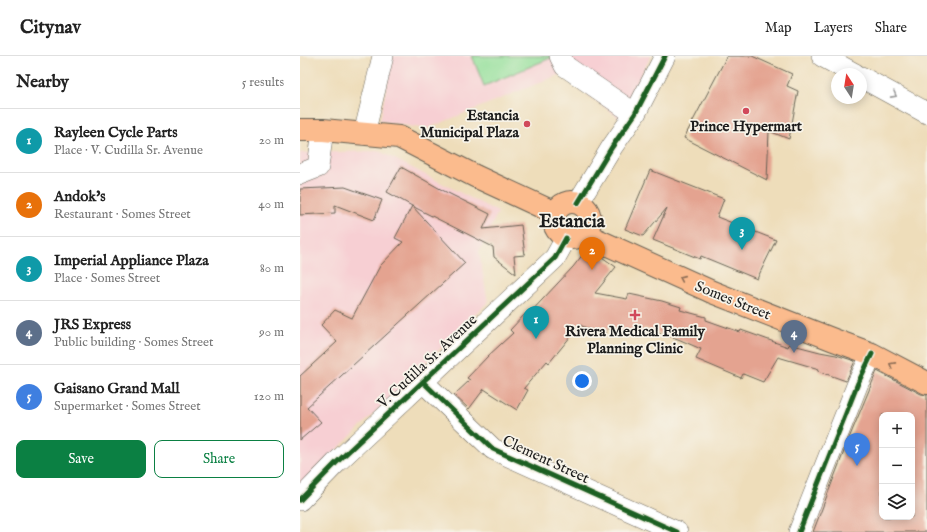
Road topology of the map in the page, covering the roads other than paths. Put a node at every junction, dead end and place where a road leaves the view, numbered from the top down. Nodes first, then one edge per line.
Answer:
1 (383, 56) edge
2 (560, 56) edge
3 (665, 56) edge
4 (822, 56) edge
5 (844, 68) edge
6 (867, 81) edge
7 (635, 114) junction
8 (927, 114) edge
9 (300, 130) edge
10 (324, 130) junction
11 (364, 134) junction
12 (300, 174) edge
13 (578, 204) junction
14 (555, 213) junction
15 (575, 236) junction
16 (872, 354) junction
17 (423, 382) junction
18 (927, 383) edge
19 (300, 500) edge
20 (677, 532) edge
21 (798, 532) edge

1 - 11 street
2 - 7 street
3 - 7 street
4 - 5 street
6 -> 8 street
7 - 13 street
9 - 10 main road
10 - 11 main road
10 - 12 street
11 - 14 main road
13 - 14 main road
13 - 15 main road
14 - 15 main road
16 -> 15 main road, Somes Street
15 - 17 street, V. Cudilla Sr. Avenue
18 -> 16 main road, Somes Street
16 - 21 street
17 - 19 street, V. Cudilla Sr. Avenue
17 - 20 street, Clement Street

